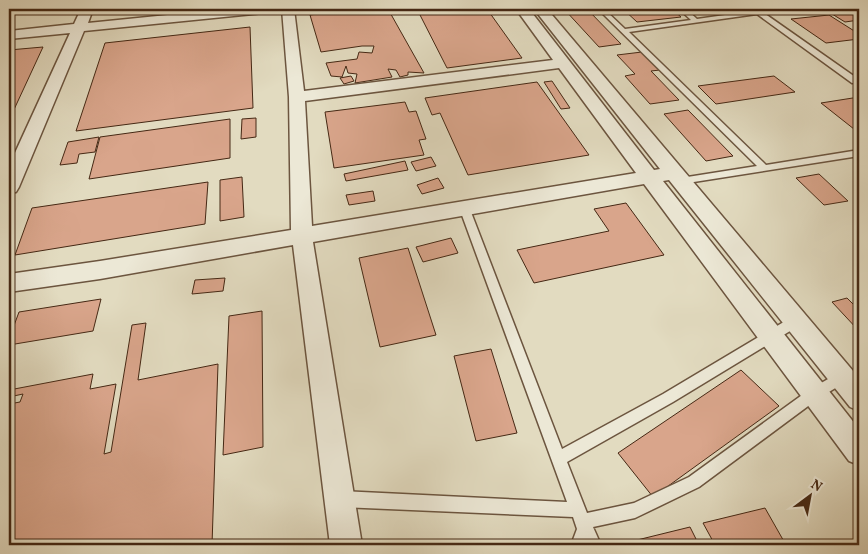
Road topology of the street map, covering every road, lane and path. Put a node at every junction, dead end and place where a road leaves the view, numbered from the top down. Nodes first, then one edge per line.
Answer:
1 (193, 9) edge
2 (263, 9) edge
3 (288, 9) edge
4 (522, 9) edge
5 (540, 9) edge
6 (601, 9) edge
7 (682, 9) edge
8 (756, 10) edge
9 (82, 19) edge
10 (696, 21) junction
11 (9, 25) edge
12 (625, 31) junction
13 (9, 35) edge
14 (562, 63) junction
15 (855, 81) dead end
16 (297, 97) junction
17 (859, 153) edge
18 (764, 168) junction
19 (648, 177) junction
20 (677, 177) junction
21 (9, 187) edge
22 (464, 208) junction
23 (302, 236) junction
24 (9, 283) edge
25 (796, 321) junction
26 (770, 337) junction
27 (842, 377) junction
28 (814, 394) junction
29 (859, 398) edge
30 (859, 451) edge
31 (559, 458) junction
32 (341, 500) junction
33 (582, 520) junction
34 (346, 545) edge
35 (579, 545) edge
36 (593, 545) edge

1 - 9 street
2 - 9 street
3 - 16 street
4 - 14 street
5 - 20 street
6 - 12 lane
7 - 10 lane
8 - 10 lane
8 - 15 lane
9 - 11 street
9 - 13 street
9 - 21 street
10 - 12 lane
12 - 18 lane
14 - 16 street
14 - 19 street
16 - 23 street
17 - 18 lane
18 - 20 lane
19 - 20 street
19 - 22 street
19 - 26 street
20 - 25 street
22 - 23 street
22 - 31 lane
23 - 24 street
23 - 32 street
25 - 26 lane
25 - 27 street
26 - 28 street
26 - 31 lane
27 - 28 lane
27 - 29 street
28 - 30 street
28 - 33 lane
31 - 33 lane
32 - 33 lane
32 - 34 street
33 - 35 lane
33 - 36 lane

